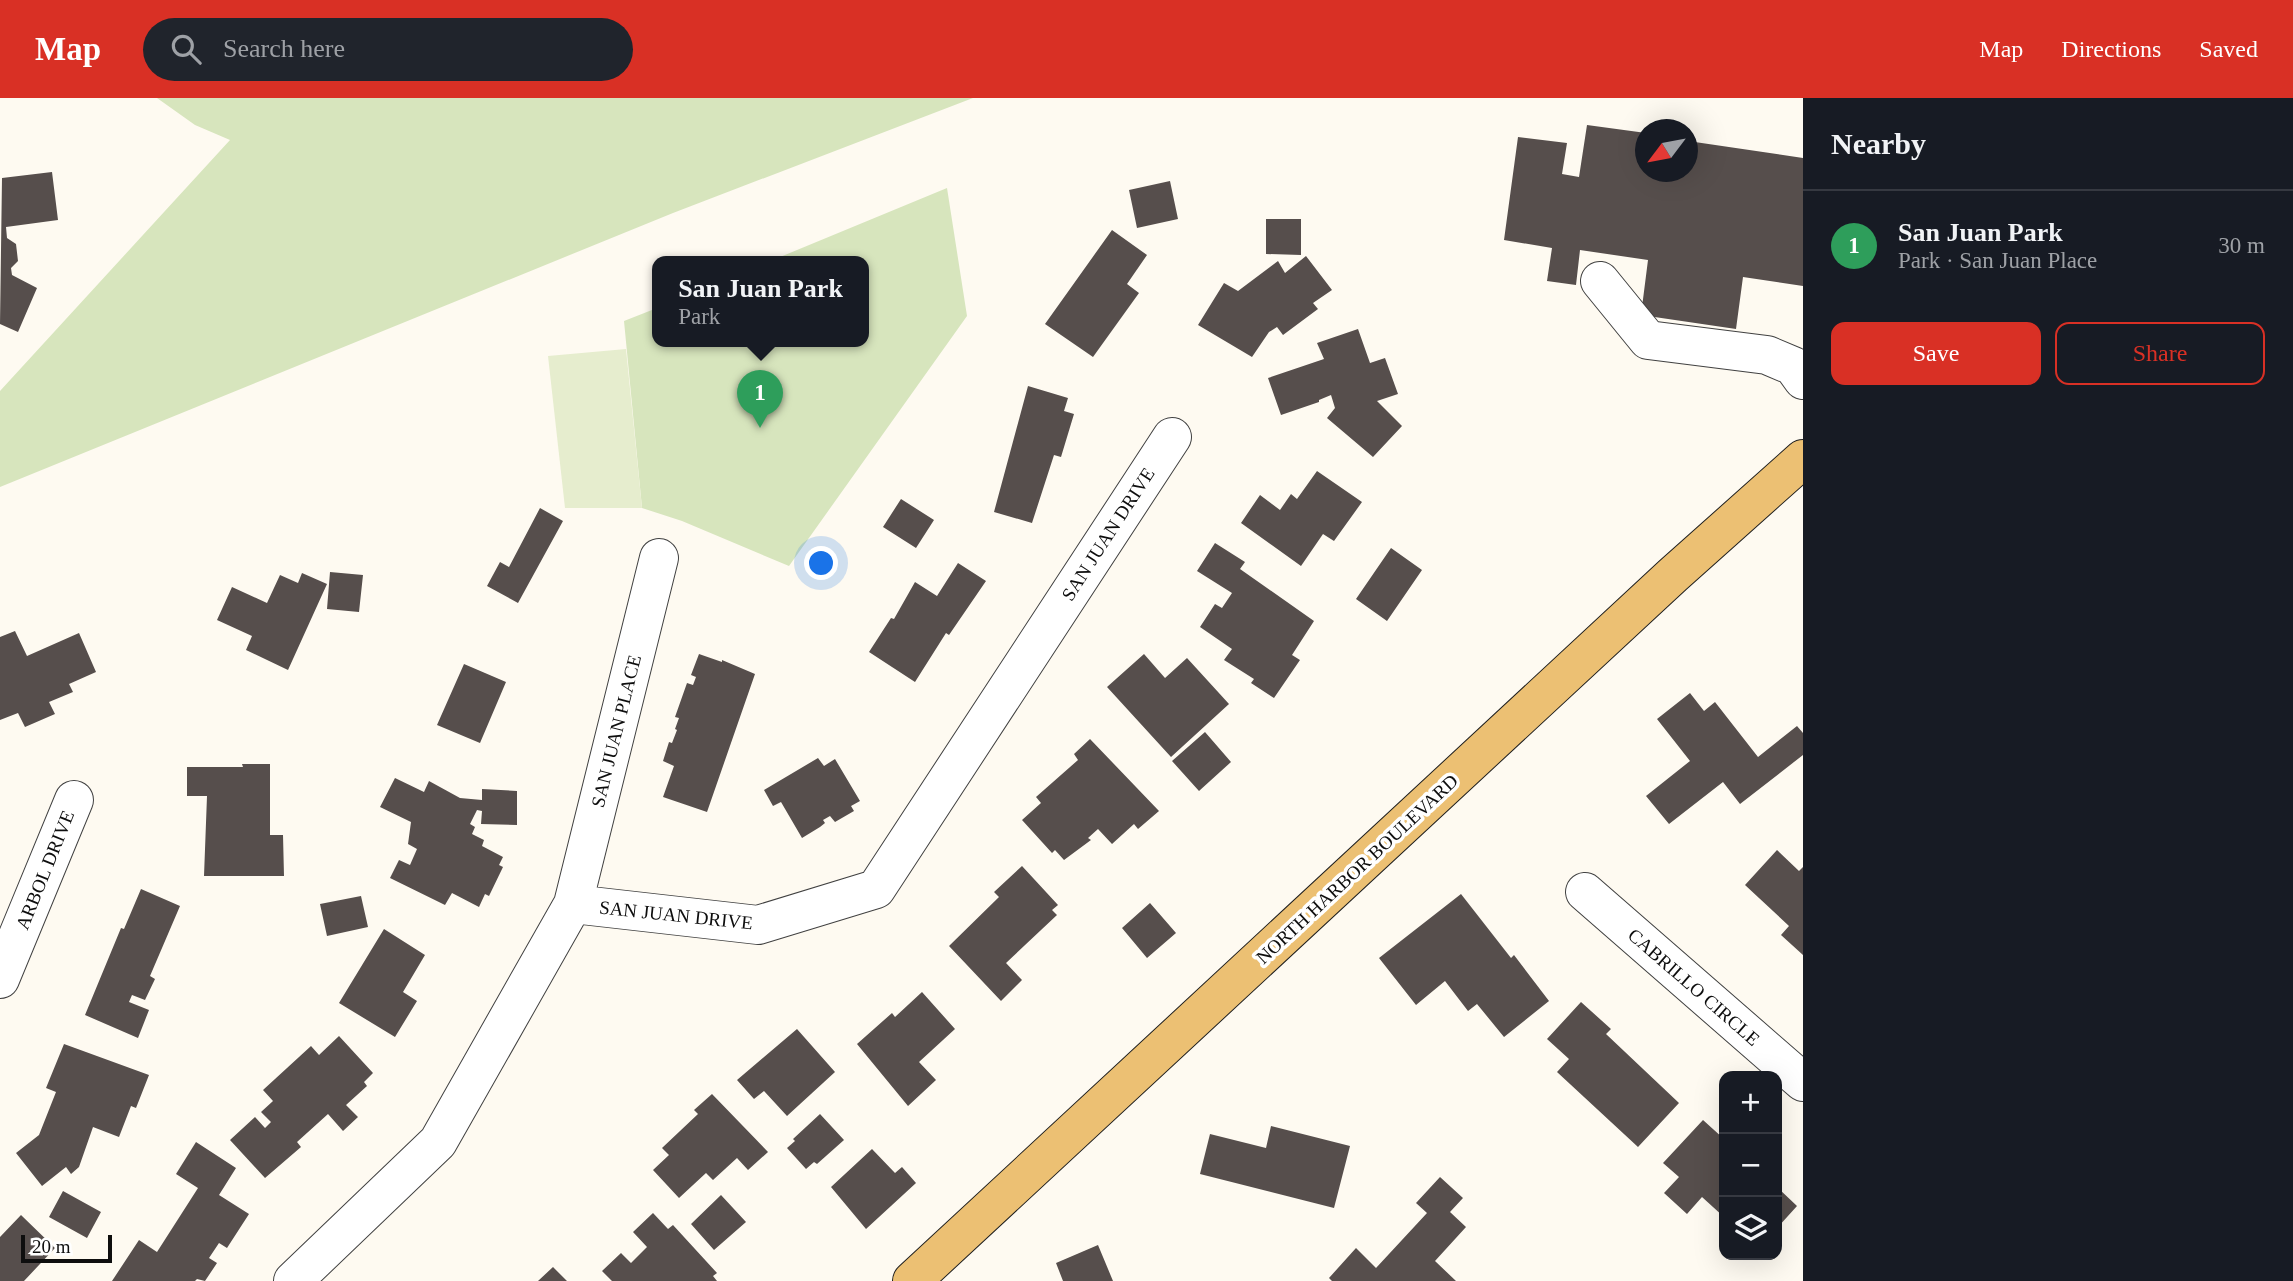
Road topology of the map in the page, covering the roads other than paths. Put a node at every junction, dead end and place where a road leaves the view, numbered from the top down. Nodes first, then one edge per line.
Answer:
1 (1600, 281) dead end
2 (1800, 368) edge
3 (1172, 437) dead end
4 (1803, 459) edge
5 (659, 558) dead end
6 (74, 800) dead end
7 (1586, 892) dead end
8 (573, 904) junction
9 (0, 979) edge
10 (1803, 1082) edge
11 (293, 1281) edge
12 (912, 1281) edge

1 - 2 street
3 - 8 street, SAN JUAN DRIVE
4 - 12 main road, NORTH HARBOR BOULEVARD
5 - 8 street, SAN JUAN PLACE
6 - 9 street, ARBOL DRIVE
7 - 10 street, CABRILLO CIRCLE
8 - 11 street, SAN JUAN DRIVE

